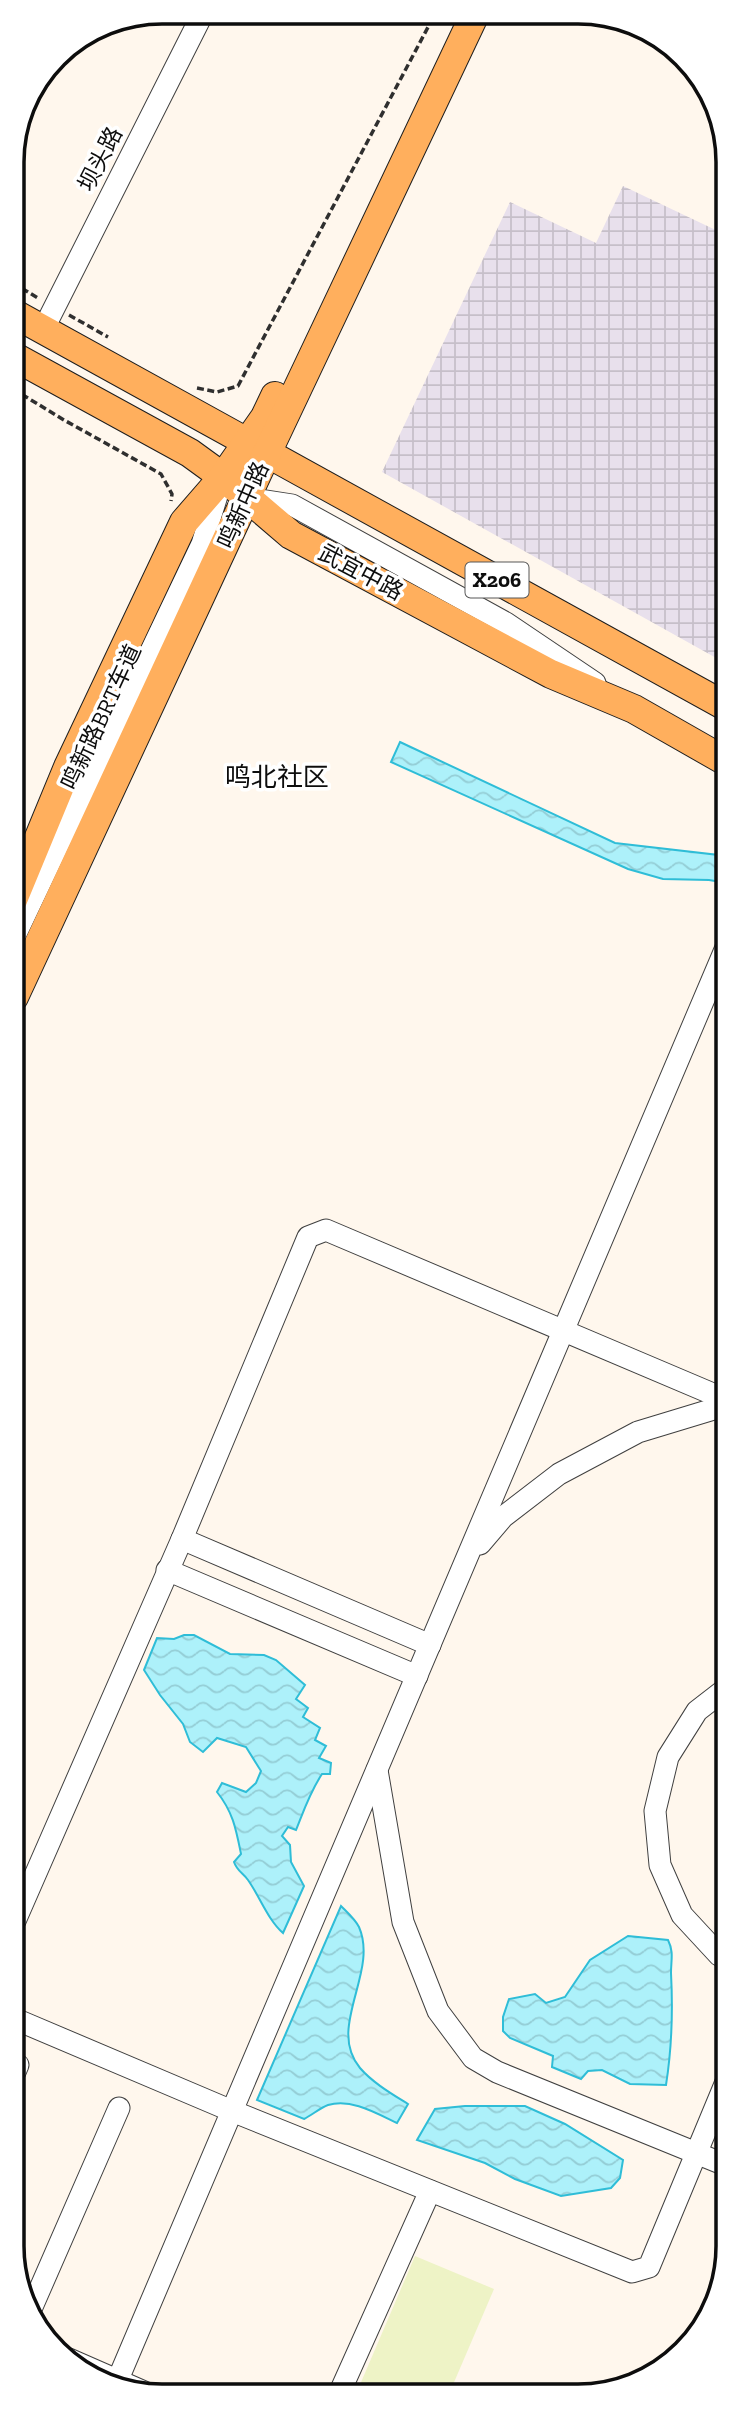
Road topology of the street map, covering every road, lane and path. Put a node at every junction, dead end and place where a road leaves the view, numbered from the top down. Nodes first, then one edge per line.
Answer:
1 (197, 24) edge
2 (430, 24) edge
3 (452, 24) edge
4 (470, 24) edge
5 (25, 295) edge
6 (25, 315) edge
7 (49, 318) junction
8 (114, 341) dead end
9 (25, 363) edge
10 (197, 388) dead end
11 (25, 396) edge
12 (257, 447) junction
13 (223, 477) junction
14 (248, 498) junction
15 (170, 504) dead end
16 (716, 701) edge
17 (716, 756) edge
18 (25, 872) edge
19 (25, 916) edge
20 (25, 943) edge
21 (716, 970) edge
22 (25, 972) edge
23 (564, 1331) junction
24 (716, 1398) edge
25 (716, 1407) edge
26 (182, 1539) junction
27 (467, 1560) junction
28 (167, 1570) junction
29 (430, 1645) junction
30 (417, 1676) junction
31 (716, 1696) edge
32 (377, 1770) junction
33 (24, 1899) edge
34 (716, 1952) edge
35 (24, 2023) edge
36 (716, 2106) edge
37 (119, 2108) dead end
38 (232, 2111) junction
39 (697, 2153) junction
40 (716, 2161) edge
41 (430, 2191) junction
42 (35, 2299) edge
43 (119, 2377) edge
44 (343, 2385) edge

1 - 7 street, 坝头路
2 - 10 path
3 - 12 main road, 鸣新中路
4 - 12 main road, 鸣新中路
5 - 7 path
6 - 7 main road, X206
7 - 8 path
7 - 12 main road, X206
9 - 13 main road, 武宜中路 / X206
11 - 15 path
12 - 13 main road, 鸣新中路
12 - 14 main road, 鸣新中路
12 - 16 main road, X206
13 - 14 main road, 武宜中路 / X206
13 - 18 main road, 鸣新中路
13 - 19 street, 鸣新路BRT车道
14 - 17 main road, 武宜中路 / X206
14 - 20 street, 鸣新路BRT车道
14 - 22 main road, 鸣新中路
21 - 23 street
23 - 24 street
23 - 26 street
23 - 27 street
25 - 27 street
26 - 28 street
26 - 29 street
27 - 29 street
28 - 30 street
28 - 33 street
29 - 30 street
30 - 32 street
31 - 34 street
32 - 38 street
32 - 39 street
35 - 38 street
36 - 39 street
37 - 42 street
38 - 41 street
38 - 43 street
39 - 40 street
39 - 41 street
41 - 44 street

